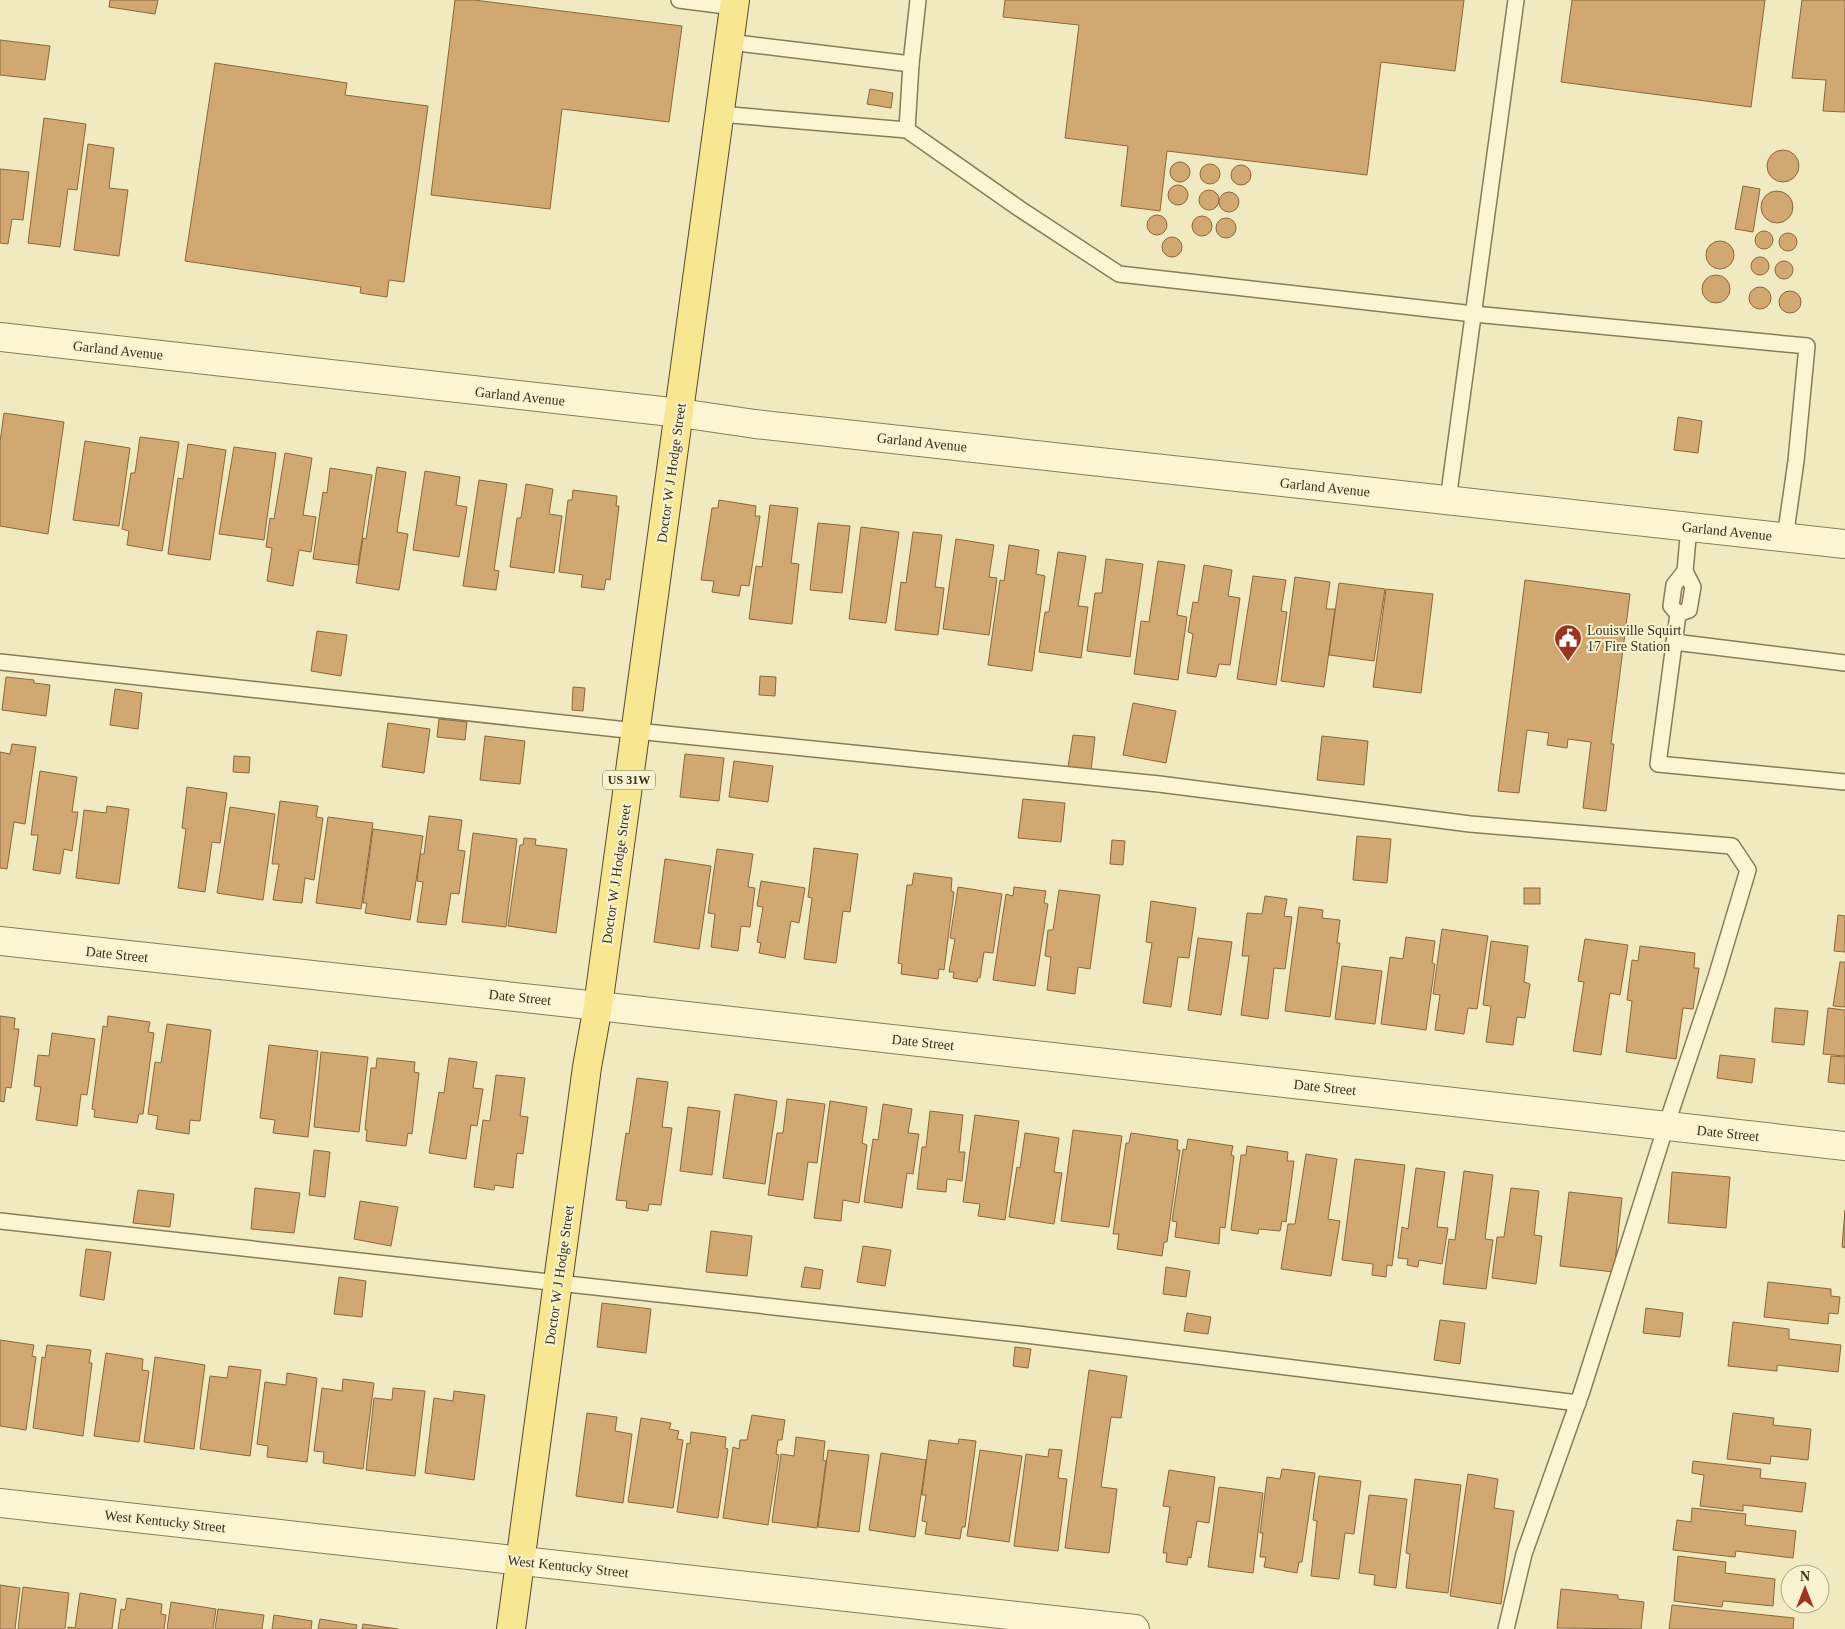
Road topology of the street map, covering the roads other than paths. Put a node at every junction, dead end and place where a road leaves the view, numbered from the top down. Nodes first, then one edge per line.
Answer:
1 (679, 0) edge
2 (918, 0) edge
3 (1516, 0) edge
4 (735, 3) edge
5 (729, 42) junction
6 (911, 64) junction
7 (719, 114) junction
8 (907, 130) junction
9 (1474, 314) junction
10 (0, 337) edge
11 (680, 414) junction
12 (1448, 500) junction
13 (1689, 527) junction
14 (1785, 538) junction
15 (1845, 544) edge
16 (1674, 642) junction
17 (0, 662) edge
18 (1845, 663) edge
19 (636, 730) junction
20 (1845, 782) edge
21 (0, 941) edge
22 (598, 1006) junction
23 (1666, 1126) junction
24 (1845, 1146) edge
25 (0, 1221) edge
26 (558, 1282) junction
27 (1578, 1403) junction
28 (0, 1503) edge
29 (520, 1560) junction
30 (511, 1629) edge
31 (1135, 1629) edge
32 (1506, 1629) edge

1 - 4 lane
2 - 6 lane
3 - 9 lane
4 - 5 main road, Doctor W J Hodge Street / US 31W
5 - 6 lane
5 - 7 main road, Doctor W J Hodge Street / US 31W
6 - 8 lane
7 - 8 lane
7 - 11 main road, Doctor W J Hodge Street / US 31W
8 - 9 lane
9 - 12 lane
9 - 14 lane
10 - 11 street, Garland Avenue
11 - 12 street, Garland Avenue
11 - 19 main road, Doctor W J Hodge Street / US 31W
12 - 13 street, Garland Avenue
13 - 14 street, Garland Avenue
13 - 16 lane
14 - 15 street, Garland Avenue
16 - 18 lane
16 - 20 lane
17 - 19 lane
19 - 22 main road, Doctor W J Hodge Street / US 31W
19 - 23 lane
21 - 22 street, Date Street
22 - 23 street, Date Street
22 - 26 main road, Doctor W J Hodge Street / US 31W
23 - 24 street, Date Street
23 - 27 lane
25 - 26 lane
26 - 27 lane
26 - 29 main road, Doctor W J Hodge Street / US 31W
27 - 32 lane
28 - 29 street, West Kentucky Street
29 - 30 main road, Doctor W J Hodge Street / US 31W
29 - 31 street, West Kentucky Street

